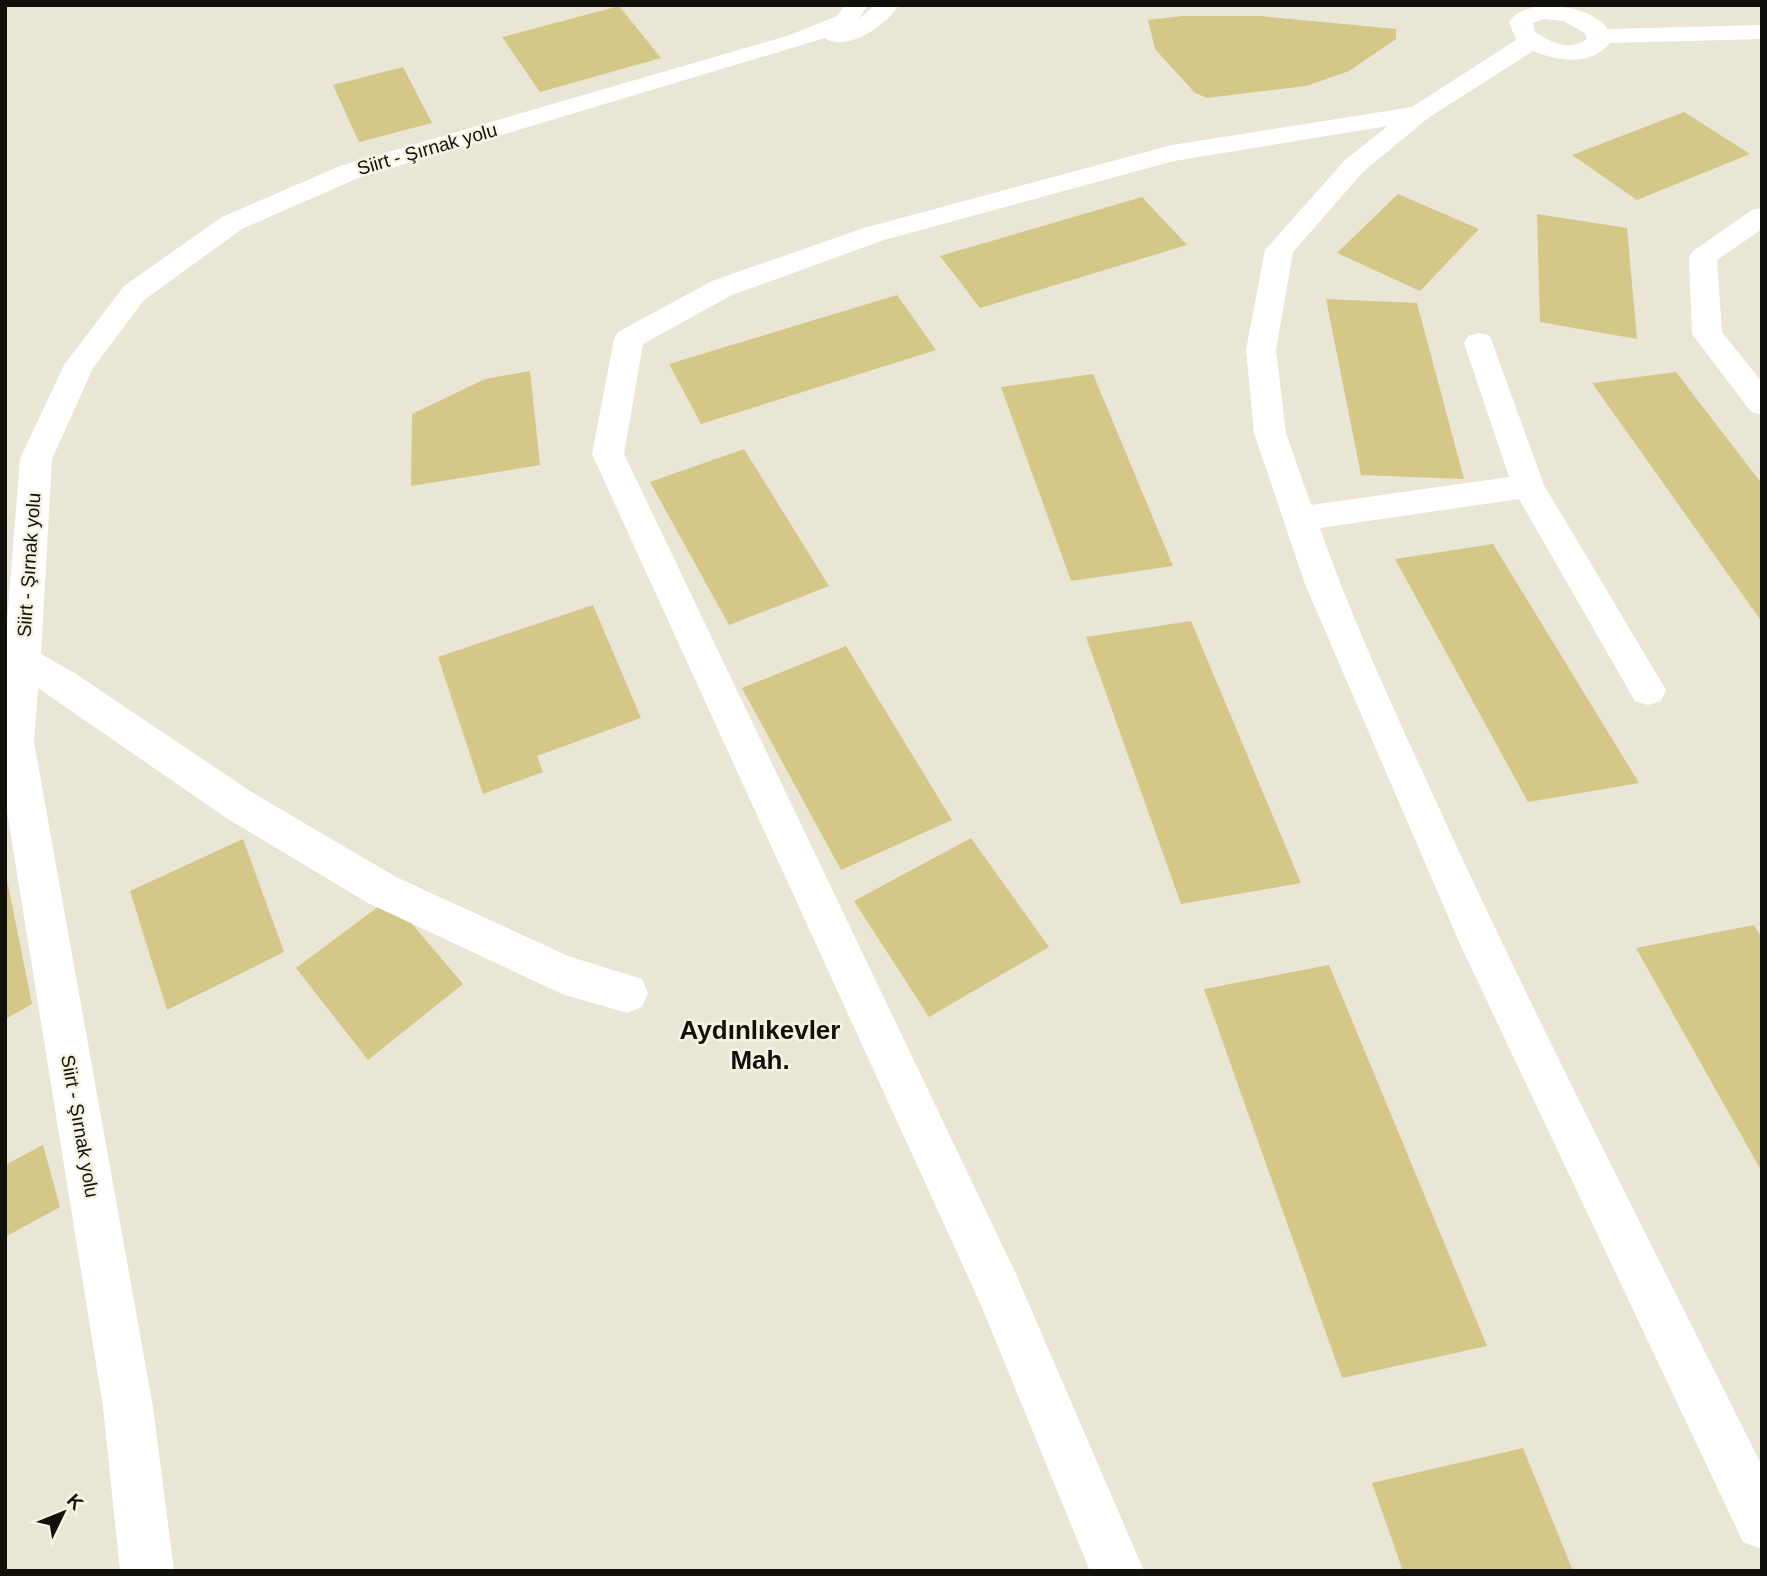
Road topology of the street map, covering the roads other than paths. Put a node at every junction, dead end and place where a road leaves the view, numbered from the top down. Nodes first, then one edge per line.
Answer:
1 (857, 5) edge
2 (887, 5) edge
3 (1556, 5) edge
4 (1580, 18) junction
5 (1527, 20) edge
6 (1762, 32) edge
7 (1600, 36) junction
8 (798, 40) junction
9 (1419, 113) junction
10 (1762, 216) edge
11 (1479, 344) dead end
12 (1762, 404) edge
13 (1528, 486) junction
14 (1299, 519) junction
15 (14, 661) edge
16 (1648, 690) dead end
17 (627, 993) dead end
18 (1762, 1523) edge
19 (147, 1571) edge
20 (1117, 1571) edge

1 - 8 street
2 - 8 street
3 - 4 street
4 - 5 street
4 - 7 street
5 - 7 street
5 - 9 street
6 - 7 street
8 - 15 street, Siirt - Şırnak yolu
9 - 14 street
9 - 20 street
10 - 12 street
11 - 13 street
13 - 14 street
13 - 16 street
14 - 18 street
15 - 17 street
15 - 19 street, Siirt - Şırnak yolu

